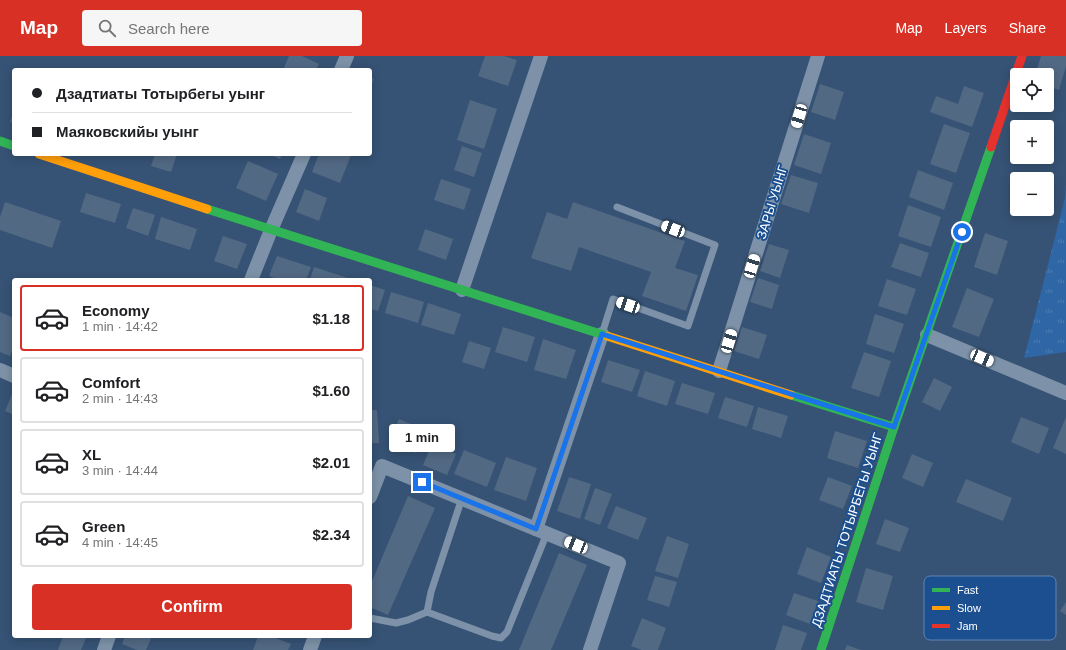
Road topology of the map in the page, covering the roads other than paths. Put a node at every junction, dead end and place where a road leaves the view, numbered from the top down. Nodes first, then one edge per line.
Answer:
1 (347, 56) edge
2 (541, 56) edge
3 (818, 56) edge
4 (1022, 56) edge
5 (342, 68) edge
6 (0, 141) edge
7 (12, 145) edge
8 (45, 156) edge
9 (303, 156) edge
10 (617, 207) dead end
11 (271, 230) junction
12 (252, 278) edge
13 (462, 290) junction
14 (602, 334) junction
15 (927, 335) junction
16 (0, 370) edge
17 (720, 371) junction
18 (12, 375) edge
19 (1066, 393) edge
20 (894, 427) junction
21 (372, 492) edge
22 (462, 498) junction
23 (542, 531) junction
24 (427, 612) junction
25 (372, 618) edge
26 (108, 638) edge
27 (314, 638) edge
28 (104, 650) edge
29 (310, 650) edge
30 (590, 650) edge
31 (821, 650) edge

1 - 5 street
2 - 13 street
3 - 17 street, ЗАРЫ УЫНГ
4 - 15 street, ДЗАДТИАТЫ ТОТЫРБЕГЫ УЫНГ
6 - 7 street
8 - 11 street
9 - 11 street
10 - 14 lane
11 - 12 street
11 - 13 street
13 - 14 street
14 - 17 street
14 - 23 street
15 - 19 street
15 - 20 street, ДЗАДТИАТЫ ТОТЫРБЕГЫ УЫНГ
16 - 18 street
17 - 20 street
20 - 31 street, ДЗАДТИАТЫ ТОТЫРБЕГЫ УЫНГ
21 - 22 street
22 - 23 street
22 - 24 lane
23 - 24 lane
23 - 30 street
24 - 25 lane
26 - 28 street
27 - 29 street

